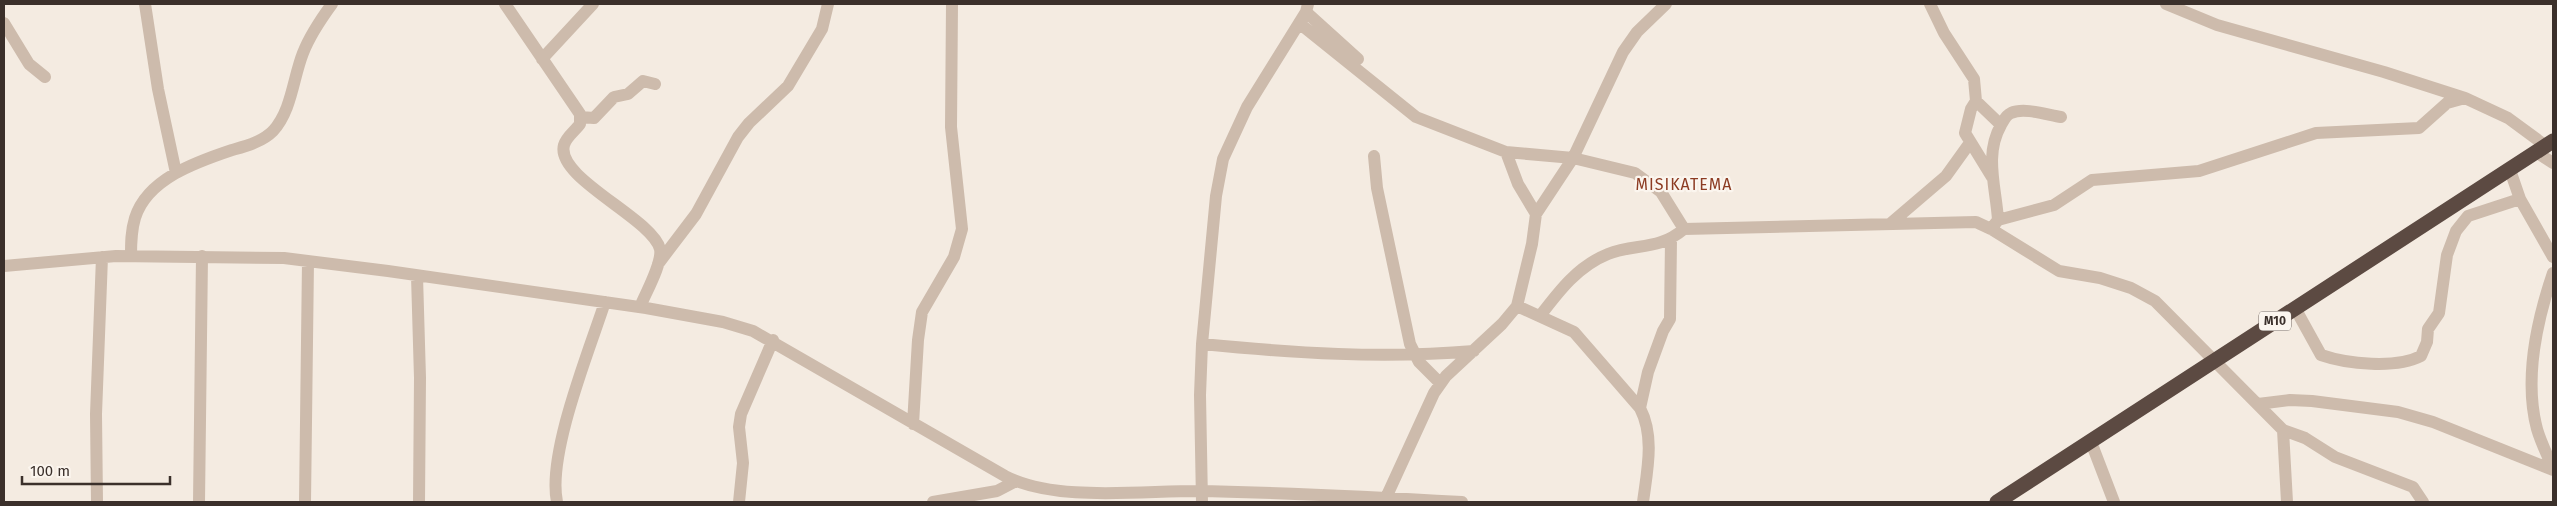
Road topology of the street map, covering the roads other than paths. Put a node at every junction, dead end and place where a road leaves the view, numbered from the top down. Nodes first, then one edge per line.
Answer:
1 (145, 4) edge
2 (332, 4) edge
3 (505, 4) edge
4 (593, 4) edge
5 (828, 4) edge
6 (952, 4) edge
7 (1666, 4) edge
8 (1930, 4) edge
9 (2166, 4) edge
10 (1304, 13) edge
11 (4, 23) edge
12 (542, 59) junction
13 (45, 77) dead end
14 (655, 84) dead end
15 (2465, 98) junction
16 (1976, 101) junction
17 (580, 117) junction
18 (2061, 117) dead end
19 (2001, 125) junction
20 (1969, 144) junction
21 (2545, 146) edge
22 (1506, 152) junction
23 (1374, 156) dead end
24 (1573, 158) junction
25 (2553, 163) edge
26 (2510, 170) junction
27 (176, 173) junction
28 (1992, 177) junction
29 (2520, 199) junction
30 (1536, 214) junction
31 (1891, 223) junction
32 (1995, 224) junction
33 (1684, 229) junction
34 (1671, 240) junction
35 (131, 256) junction
36 (202, 256) junction
37 (102, 257) junction
38 (2553, 257) edge
39 (308, 261) junction
40 (658, 264) junction
41 (4, 266) edge
42 (2553, 273) edge
43 (417, 276) junction
44 (605, 302) junction
45 (1517, 306) junction
46 (640, 307) junction
47 (2295, 308) junction
48 (1540, 316) junction
49 (772, 340) junction
50 (1202, 344) junction
51 (1474, 351) junction
52 (1414, 355) junction
53 (2213, 361) junction
54 (1440, 383) junction
55 (2258, 404) junction
56 (1640, 408) junction
57 (913, 424) junction
58 (2283, 430) junction
59 (2091, 442) junction
60 (2553, 469) edge
61 (1016, 481) junction
62 (1202, 497) edge
63 (1385, 500) edge
64 (97, 502) edge
65 (199, 502) edge
66 (305, 502) edge
67 (419, 502) edge
68 (557, 502) edge
69 (739, 502) edge
70 (933, 502) edge
71 (1462, 502) edge
72 (1643, 502) edge
73 (1997, 502) edge
74 (2114, 502) edge
75 (2287, 502) edge
76 (2423, 502) edge

1 - 27 street
2 - 27 street
3 - 12 street
4 - 12 street
5 - 40 street
6 - 57 street
7 - 24 street
8 - 16 street
9 - 15 street
10 - 22 street
10 - 50 street
11 - 13 street
12 - 17 street
14 - 17 street
15 - 21 street
15 - 32 street
16 - 19 street
16 - 20 street
17 - 40 street
18 - 19 street
19 - 28 street
20 - 28 street
20 - 31 street
21 - 25 street
21 - 26 highway, M10
22 - 24 street
22 - 30 street
23 - 52 street
24 - 30 street
24 - 33 street
26 - 29 street
26 - 47 highway, M10
27 - 35 street
28 - 32 street
29 - 38 street
29 - 47 street
30 - 45 street
31 - 32 street
31 - 33 street
32 - 53 street
33 - 34 street
34 - 48 street
34 - 56 street
35 - 36 street
35 - 37 street
36 - 39 street
36 - 65 street
37 - 41 street
37 - 64 street
39 - 43 street
39 - 66 street
40 - 46 street
42 - 60 street
43 - 44 street
43 - 67 street
44 - 46 street
44 - 68 street
45 - 48 street
45 - 51 street
46 - 49 street
47 - 53 highway, M10
48 - 56 street
49 - 57 street
49 - 69 street
50 - 52 street
50 - 62 street
51 - 52 street
51 - 54 street
52 - 54 street
53 - 55 street
53 - 59 highway, M10
54 - 63 street
55 - 58 street
55 - 60 street
56 - 72 street
57 - 61 street
58 - 75 street
58 - 76 street
59 - 73 highway, M10
59 - 74 street
61 - 62 street
61 - 70 street
62 - 63 street
63 - 71 street

